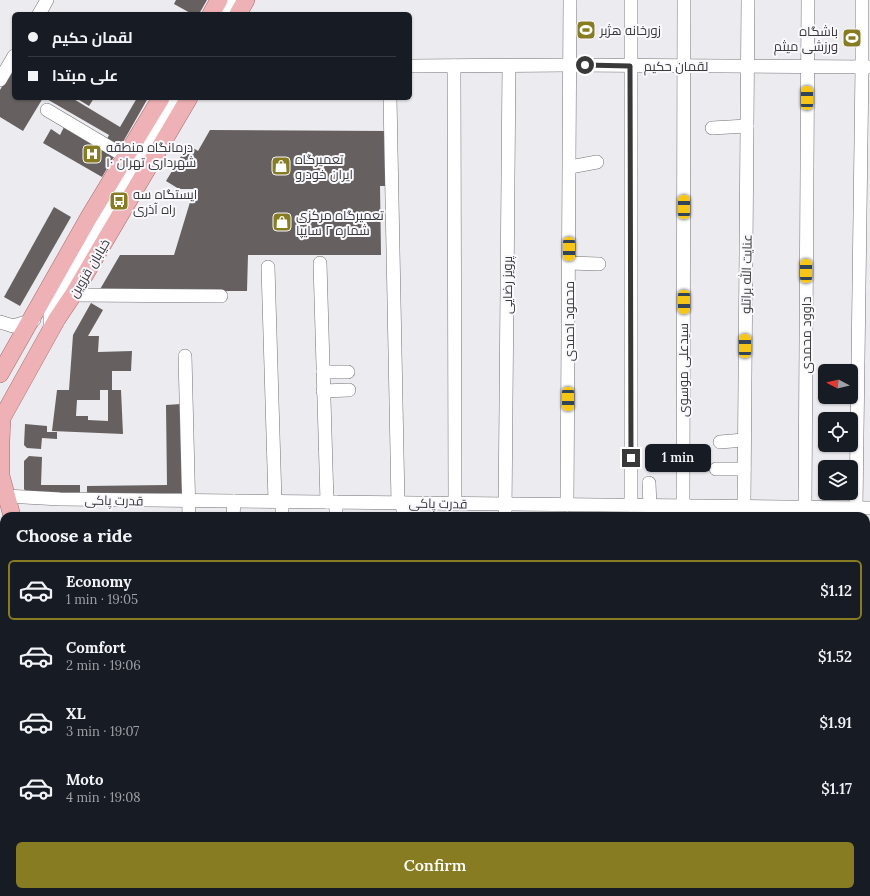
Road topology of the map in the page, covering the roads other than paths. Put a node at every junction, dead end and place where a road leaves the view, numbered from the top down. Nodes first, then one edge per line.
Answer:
1 (47, 0) edge
2 (219, 0) edge
3 (232, 0) edge
4 (246, 0) edge
5 (570, 0) edge
6 (631, 0) edge
7 (684, 0) edge
8 (748, 0) edge
9 (808, 0) edge
10 (862, 0) edge
11 (40, 12) edge
12 (212, 12) edge
13 (225, 12) edge
14 (239, 12) edge
15 (12, 59) edge
16 (570, 65) junction
17 (412, 66) edge
18 (454, 66) junction
19 (509, 66) junction
20 (630, 66) junction
21 (684, 66) junction
22 (748, 66) junction
23 (807, 67) junction
24 (866, 67) edge
25 (0, 80) edge
26 (160, 100) edge
27 (174, 100) edge
28 (188, 100) edge
29 (390, 100) edge
30 (47, 110) dead end
31 (747, 126) junction
32 (712, 128) dead end
33 (126, 157) junction
34 (597, 162) dead end
35 (570, 167) junction
36 (320, 263) dead end
37 (569, 263) junction
38 (599, 264) dead end
39 (268, 267) dead end
40 (74, 295) junction
41 (221, 296) dead end
42 (50, 312) junction
43 (30, 321) junction
44 (0, 322) edge
45 (50, 333) junction
46 (185, 356) dead end
47 (323, 372) junction
48 (348, 372) dead end
49 (0, 374) edge
50 (349, 390) dead end
51 (324, 391) junction
52 (744, 440) junction
53 (0, 442) edge
54 (720, 442) dead end
55 (716, 469) dead end
56 (744, 469) junction
57 (649, 483) dead end
58 (3, 498) edge
59 (189, 500) junction
60 (234, 501) junction
61 (278, 502) junction
62 (331, 502) junction
63 (402, 507) edge
64 (463, 508) edge
65 (574, 508) edge
66 (639, 508) edge
67 (856, 508) junction
68 (870, 508) edge
69 (689, 509) edge
70 (505, 510) edge
71 (751, 510) edge
72 (811, 510) edge
73 (7, 512) edge
74 (10, 512) edge
75 (189, 512) edge
76 (234, 512) edge
77 (281, 512) edge
78 (335, 512) edge

1 - 11 street
2 - 12 main road
3 - 13 street
4 - 14 main road
5 - 16 street, محمود احمدی
6 - 20 street
7 - 21 street, سیدعلی موسوی
8 - 22 street, عنایت الله براتلو
9 - 23 street, داوود محمدی
10 - 24 street
15 - 25 street
16 - 19 street, لقمان حکیم
16 - 20 street, لقمان حکیم
16 - 35 street, محمود احمدی
17 - 18 street, لقمان حکیم
18 - 19 street, لقمان حکیم
18 - 64 street
19 - 70 street, پرویز رضایی
20 - 21 street, لقمان حکیم
20 - 66 street
21 - 22 street, لقمان حکیم
21 - 69 street, سیدعلی موسوی
22 - 23 street, لقمان حکیم
22 - 31 street, عنایت الله براتلو
23 - 24 street, لقمان حکیم
23 - 72 street, داوود محمدی
24 - 67 street
26 - 33 main road, خیابان قزوین
27 - 42 street
28 - 40 main road, خیابان قزوین
29 - 63 street
30 - 33 street
31 - 32 street
31 - 52 street, عنایت الله براتلو
33 - 43 main road, خیابان قزوین
34 - 35 street
35 - 37 street, محمود احمدی
36 - 47 street
37 - 38 street
37 - 65 street, محمود احمدی
39 - 61 street
40 - 41 street
40 - 45 main road, خیابان قزوین
42 - 43 street
42 - 45 street
43 - 44 street
43 - 45 main road
43 - 49 main road, خیابان قزوین
45 - 53 main road, خیابان قزوین
46 - 59 street
47 - 48 street
47 - 51 street
50 - 51 street
51 - 62 street
52 - 54 street
52 - 56 street, عنایت الله براتلو
53 - 58 main road, خیابان قزوین
55 - 56 street
56 - 71 street, عنایت الله براتلو
57 - 66 street
58 - 59 street, قدرت پاکی
58 - 73 main road
58 - 74 main road
59 - 60 street, قدرت پاکی
59 - 75 street
60 - 61 street, قدرت پاکی
60 - 76 street
61 - 62 street, قدرت پاکی
61 - 77 street
62 - 63 street, قدرت پاکی
62 - 78 street
63 - 64 street, قدرت پاکی
64 - 70 street, قدرت پاکی
65 - 66 street, قدرت پاکی
65 - 70 street, قدرت پاکی
66 - 69 street, قدرت پاکی
67 - 68 street, قدرت پاکی
67 - 72 street, قدرت پاکی
69 - 71 street, قدرت پاکی
71 - 72 street, قدرت پاکی

